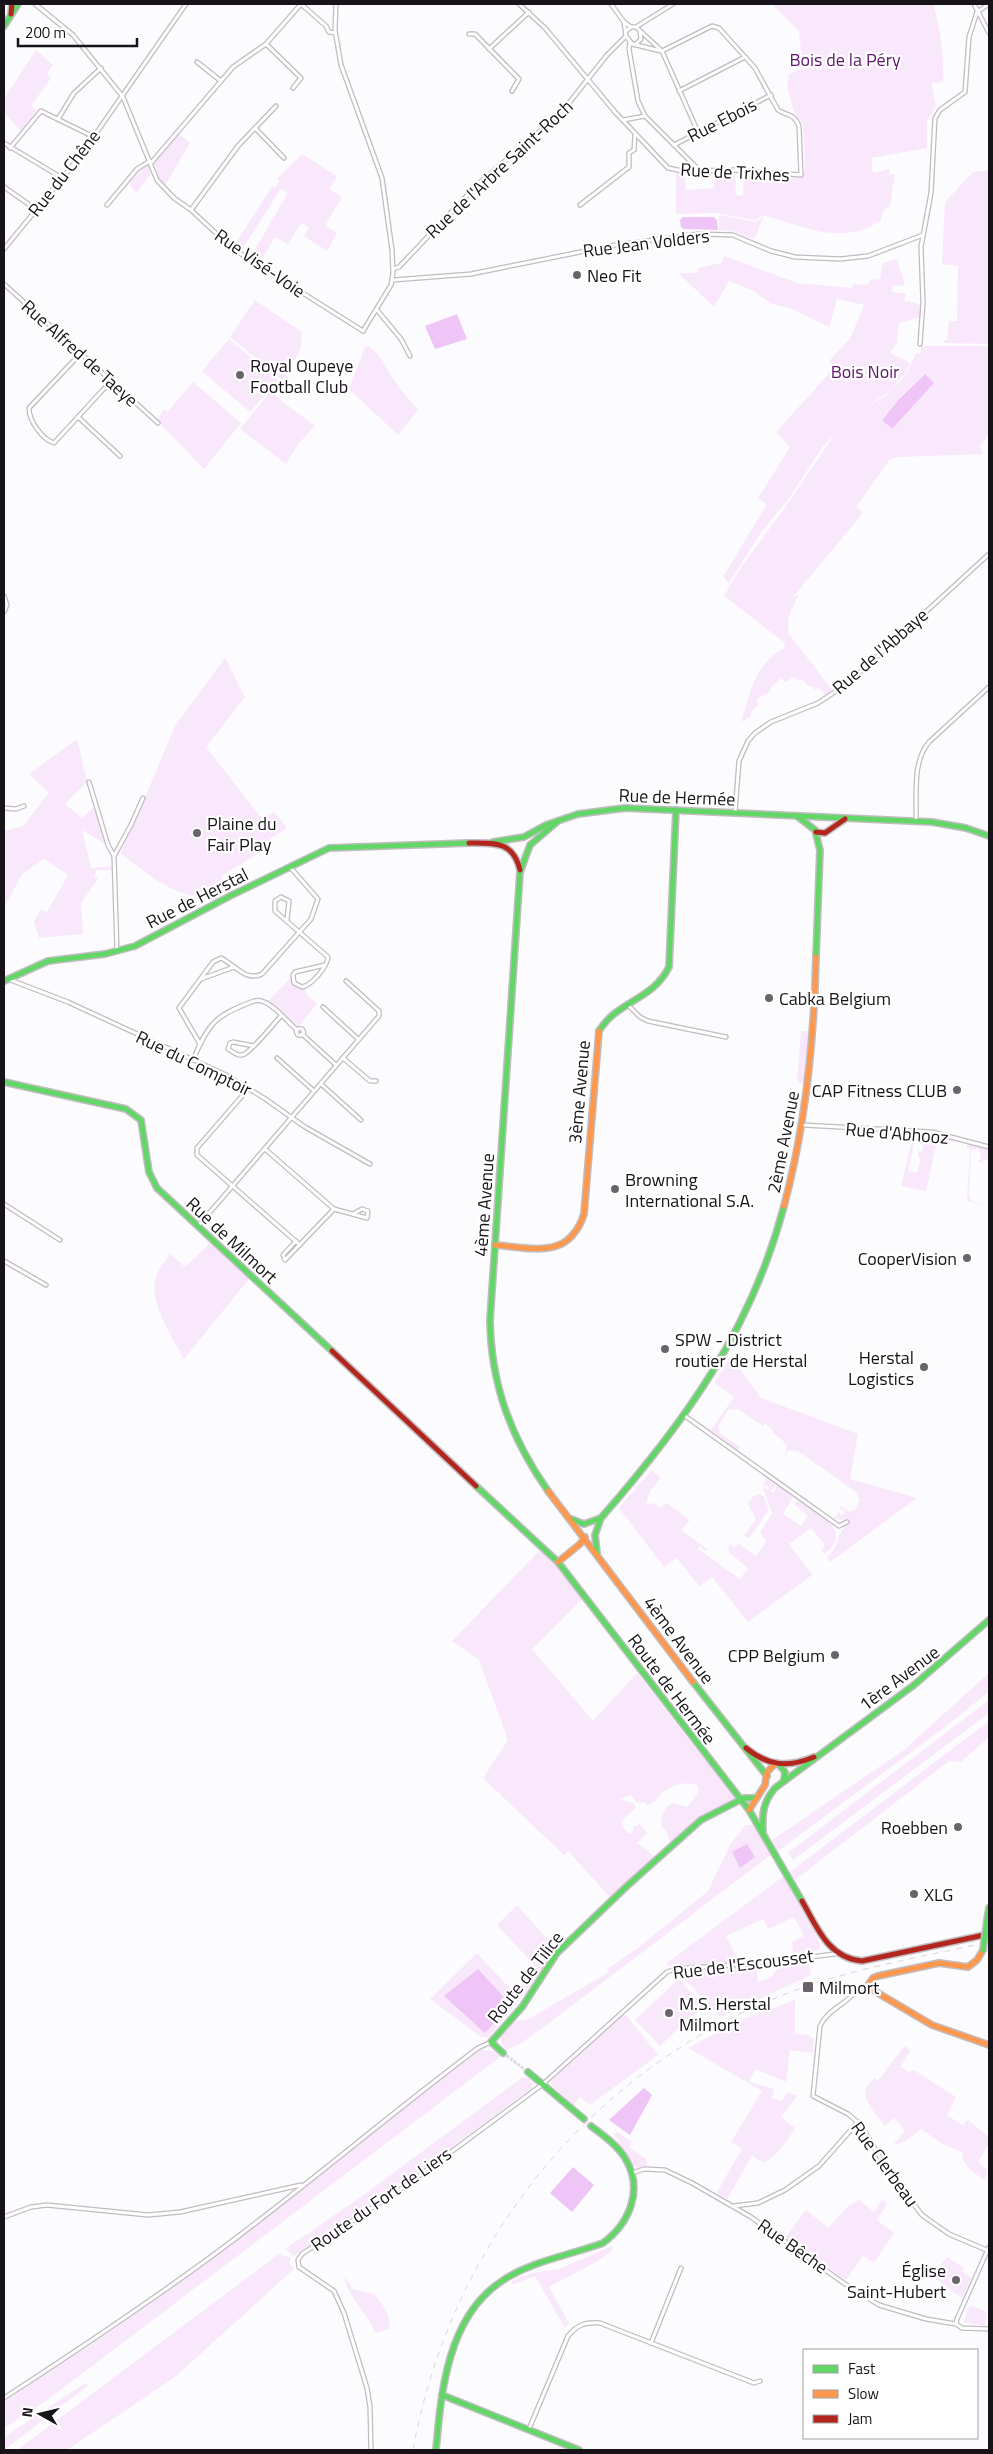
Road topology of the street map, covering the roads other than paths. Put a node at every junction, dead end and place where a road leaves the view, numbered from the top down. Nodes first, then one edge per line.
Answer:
1 (12, 4) edge
2 (18, 4) edge
3 (186, 4) edge
4 (336, 4) edge
5 (519, 4) edge
6 (610, 4) edge
7 (673, 4) edge
8 (974, 4) edge
9 (989, 4) edge
10 (35, 5) edge
11 (529, 12) junction
12 (977, 12) junction
13 (11, 16) junction
14 (646, 20) junction
15 (624, 22) junction
16 (4, 26) edge
17 (633, 27) junction
18 (626, 31) junction
19 (640, 32) junction
20 (336, 33) junction
21 (989, 33) edge
22 (469, 34) dead end
23 (626, 36) junction
24 (632, 43) junction
25 (266, 44) junction
26 (619, 44) junction
27 (489, 49) junction
28 (662, 51) junction
29 (746, 57) junction
30 (197, 62) dead end
31 (101, 68) junction
32 (589, 79) junction
33 (221, 81) junction
34 (293, 88) dead end
35 (512, 91) dead end
36 (679, 91) junction
37 (771, 95) junction
38 (123, 96) junction
39 (276, 106) dead end
40 (645, 116) junction
41 (58, 119) junction
42 (623, 120) junction
43 (255, 128) junction
44 (698, 132) junction
45 (635, 133) junction
46 (94, 137) junction
47 (4, 143) edge
48 (674, 145) junction
49 (10, 148) junction
50 (284, 158) dead end
51 (151, 162) junction
52 (700, 171) junction
53 (62, 178) junction
54 (4, 187) edge
55 (108, 205) dead end
56 (580, 205) dead end
57 (36, 210) junction
58 (191, 210) junction
59 (923, 235) junction
60 (4, 249) edge
61 (393, 269) junction
62 (393, 280) junction
63 (4, 284) edge
64 (377, 310) junction
65 (920, 344) dead end
66 (81, 353) junction
67 (410, 356) dead end
68 (111, 381) junction
69 (78, 417) junction
70 (158, 423) dead end
71 (120, 456) dead end
72 (989, 554) edge
73 (4, 596) edge
74 (4, 612) edge
75 (989, 687) edge
76 (89, 782) dead end
77 (143, 798) dead end
78 (24, 806) dead end
79 (4, 808) edge
80 (676, 810) junction
81 (735, 813) junction
82 (797, 816) junction
83 (822, 818) junction
84 (846, 818) junction
85 (558, 821) junction
86 (916, 821) junction
87 (816, 831) junction
88 (827, 831) junction
89 (989, 836) edge
90 (524, 837) junction
91 (516, 838) junction
92 (487, 843) junction
93 (461, 844) joint
94 (530, 845) junction
95 (511, 849) junction
96 (820, 850) junction
97 (528, 852) junction
98 (515, 854) junction
99 (114, 856) junction
100 (290, 866) junction
101 (520, 872) junction
102 (286, 920) junction
103 (300, 931) junction
104 (117, 951) junction
105 (325, 965) junction
106 (234, 966) junction
107 (200, 979) junction
108 (5, 980) edge
109 (346, 981) dead end
110 (628, 1004) junction
111 (323, 1007) dead end
112 (281, 1016) junction
113 (726, 1036) dead end
114 (358, 1039) junction
115 (200, 1044) junction
116 (254, 1046) junction
117 (277, 1058) dead end
118 (343, 1058) junction
119 (193, 1060) junction
120 (336, 1065) junction
121 (4, 1082) edge
122 (376, 1082) dead end
123 (321, 1084) junction
124 (248, 1088) junction
125 (314, 1091) junction
126 (291, 1118) junction
127 (361, 1120) dead end
128 (803, 1125) junction
129 (989, 1147) edge
130 (266, 1149) junction
131 (370, 1164) dead end
132 (232, 1187) junction
133 (4, 1204) edge
134 (334, 1209) junction
135 (353, 1214) dead end
136 (198, 1227) junction
137 (60, 1240) dead end
138 (296, 1241) junction
139 (495, 1244) junction
140 (300, 1245) junction
141 (4, 1262) edge
142 (46, 1285) dead end
143 (685, 1416) junction
144 (446, 1459) joint
145 (601, 1518) junction
146 (570, 1519) junction
147 (847, 1522) dead end
148 (587, 1523) junction
149 (595, 1532) junction
150 (584, 1536) junction
151 (580, 1544) junction
152 (591, 1546) junction
153 (598, 1555) junction
154 (558, 1562) junction
155 (989, 1620) edge
156 (740, 1741) junction
157 (822, 1753) junction
158 (777, 1766) junction
159 (767, 1777) junction
160 (781, 1781) junction
161 (756, 1798) junction
162 (742, 1800) junction
163 (749, 1810) junction
164 (762, 1812) junction
165 (753, 1816) junction
166 (763, 1833) junction
167 (989, 1908) edge
168 (989, 1934) edge
169 (835, 1954) junction
170 (868, 1985) junction
171 (491, 2042) junction
172 (989, 2045) edge
173 (503, 2053) tunnel mouth
174 (528, 2072) tunnel mouth
175 (543, 2084) junction
176 (584, 2119) dead end
177 (858, 2122) junction
178 (590, 2126) dead end
179 (632, 2173) junction
180 (302, 2185) junction
181 (734, 2206) junction
182 (4, 2217) edge
183 (989, 2249) edge
184 (681, 2268) dead end
185 (956, 2324) junction
186 (989, 2329) edge
187 (651, 2343) junction
188 (760, 2381) dead end
189 (442, 2395) junction
190 (4, 2398) edge
191 (529, 2430) junction
192 (371, 2450) edge
193 (436, 2450) edge
194 (579, 2450) edge

1 - 13 street
2 - 13 street
3 - 38 street, Rue du Chêne
4 - 20 street
5 - 11 street, Rue de Trixhes
6 - 15 street
7 - 14 street
8 - 12 street
9 - 12 street
10 - 31 street, Rue Visé-Voie
11 - 27 street
11 - 32 street, Rue de Trixhes
12 - 21 street
12 - 59 street
13 - 16 street
14 - 17 street
14 - 19 street
15 - 17 street
15 - 18 street
17 - 18 street
17 - 19 street
18 - 23 street
19 - 24 street
19 - 28 street
20 - 25 street
20 - 61 street
22 - 27 street
23 - 24 street
23 - 26 street, Rue de l'Arbre Saint-Roch
24 - 26 street
24 - 28 street
24 - 40 street
25 - 33 street
25 - 34 street
26 - 32 street, Rue de l'Arbre Saint-Roch
27 - 35 street
28 - 29 street
28 - 36 street
29 - 36 street
29 - 37 street
30 - 33 street
31 - 38 street, Rue Visé-Voie
31 - 41 street
32 - 42 street, Rue de Trixhes
32 - 61 street, Rue de l'Arbre Saint-Roch
33 - 51 street
36 - 44 street
37 - 44 street, Rue Ebois
37 - 52 street, Rue de Trixhes
38 - 46 street, Rue du Chêne
38 - 51 street, Rue Visé-Voie
39 - 43 street
40 - 42 street
40 - 48 street
41 - 46 street
41 - 49 street
42 - 45 street, Rue de Trixhes
43 - 50 street
43 - 58 street
44 - 48 street, Rue Ebois
45 - 52 street, Rue de Trixhes
45 - 56 street
46 - 53 street, Rue du Chêne
47 - 49 street
48 - 52 street
49 - 53 street
51 - 55 street
51 - 58 street, Rue Visé-Voie
53 - 57 street, Rue du Chêne
54 - 57 street
57 - 60 street, Rue du Chêne
58 - 64 street, Rue Visé-Voie
59 - 62 street, Rue Jean Volders
59 - 65 street
61 - 62 street
62 - 64 street
63 - 66 street, Rue Alfred de Taeye
64 - 67 street
66 - 68 street, Rue Alfred de Taeye
66 - 69 street
68 - 69 street
68 - 70 street, Rue Alfred de Taeye
69 - 71 street
72 - 81 street, Rue de l'Abbaye
73 - 74 street
75 - 86 street
76 - 99 street
77 - 99 street
78 - 79 street
80 - 81 street, Rue de Hermée
80 - 85 street, Rue de Hermée
80 - 110 street, 3ème Avenue
81 - 82 street, Rue de Hermée
82 - 83 street, Rue de Hermée
82 - 87 street
83 - 84 street, Rue de Hermée
83 - 87 street
83 - 88 street
84 - 86 street, Rue de Hermée
84 - 88 street
85 - 90 street, Rue de Hermée
85 - 94 street, Rue de Hermée
86 - 89 street, Rue de Hermée
87 - 88 street
87 - 96 street, 2ème Avenue
88 - 96 street, 2ème Avenue
90 - 91 street, Rue de Hermée
90 - 94 street
91 - 92 street, Rue de Hermée
91 - 95 street
92 - 93 street, Rue de Hermée
92 - 95 street, Rue de Hermée
93 - 100 street, Rue de Herstal
94 - 97 street
95 - 98 street
96 - 128 street, 2ème Avenue
97 - 98 street
97 - 101 street, 4ème Avenue
98 - 101 street, 4ème Avenue
99 - 104 street
100 - 103 street
100 - 104 street, Rue de Herstal
101 - 139 street, 4ème Avenue
102 - 102 street
102 - 103 street
103 - 105 street
103 - 106 street
104 - 108 street, Rue de Herstal
105 - 105 street
106 - 107 street
106 - 107 street
107 - 115 street
108 - 119 street, Rue du Comptoir
109 - 114 street
110 - 113 street
110 - 139 street, 3ème Avenue
111 - 114 street
112 - 115 street
112 - 116 street
112 - 120 street
114 - 118 street
115 - 119 street
116 - 116 street
117 - 125 street
118 - 120 street
118 - 122 street
119 - 124 street, Rue du Comptoir
120 - 123 street
121 - 136 street, Rue de Milmort
123 - 125 street
123 - 127 street
124 - 126 street, Rue du Comptoir
124 - 132 street
125 - 126 street
126 - 130 street
126 - 131 street, Rue du Comptoir
128 - 129 street, Rue d'Abhooz
128 - 143 street, 2ème Avenue
130 - 132 street
130 - 134 street
132 - 136 street
132 - 138 street
133 - 137 street
134 - 135 street
134 - 140 street
136 - 144 street, Rue de Milmort
138 - 140 street
138 - 140 street
139 - 146 street, 4ème Avenue
141 - 142 street
143 - 145 street, 2ème Avenue
143 - 147 street
144 - 154 street, Route de Hermée
145 - 148 street, 2ème Avenue
145 - 149 street, 2ème Avenue
146 - 148 street
146 - 150 street, 4ème Avenue
148 - 149 street
148 - 150 street
149 - 150 street
149 - 153 street, 4ème Avenue
150 - 151 street
150 - 152 street, 4ème Avenue
151 - 152 street
151 - 154 street
152 - 153 street, 4ème Avenue
153 - 156 street, 4ème Avenue
154 - 162 street, Route de Hermée
155 - 157 street, 1ère Avenue
156 - 158 street, 4ème Avenue
156 - 159 street, 4ème Avenue
157 - 158 street, 1ère Avenue
157 - 160 street, 1ère Avenue
158 - 159 street
158 - 160 street
159 - 160 street
159 - 161 street
160 - 164 street, 1ère Avenue
161 - 162 street
161 - 163 street
162 - 163 street, Route de Hermée
162 - 171 street, Route de Tilice
163 - 165 street, Route de Hermée
164 - 165 street
164 - 166 street, 1ère Avenue
165 - 166 street, Route de Hermée
166 - 169 street, Route de Hermée
167 - 170 street, bridge
168 - 169 street, Route de Hermée
169 - 175 street, Rue de l'Escousset
170 - 172 street
170 - 177 street, Rue Clerbeau
171 - 173 street
171 - 180 street, Route de Tilice
174 - 175 street
175 - 176 street
175 - 192 street, Route du Fort de Liers
177 - 181 street
177 - 183 street, Rue Clerbeau
178 - 179 street
179 - 181 street, Rue Bêche
179 - 189 street
180 - 182 street
180 - 190 street, Route de Tilice
181 - 185 street, Rue Bêche
183 - 185 street
184 - 187 street
185 - 186 street, Rue Bêche
187 - 188 street
187 - 191 street
189 - 191 street
189 - 193 street
191 - 194 street

